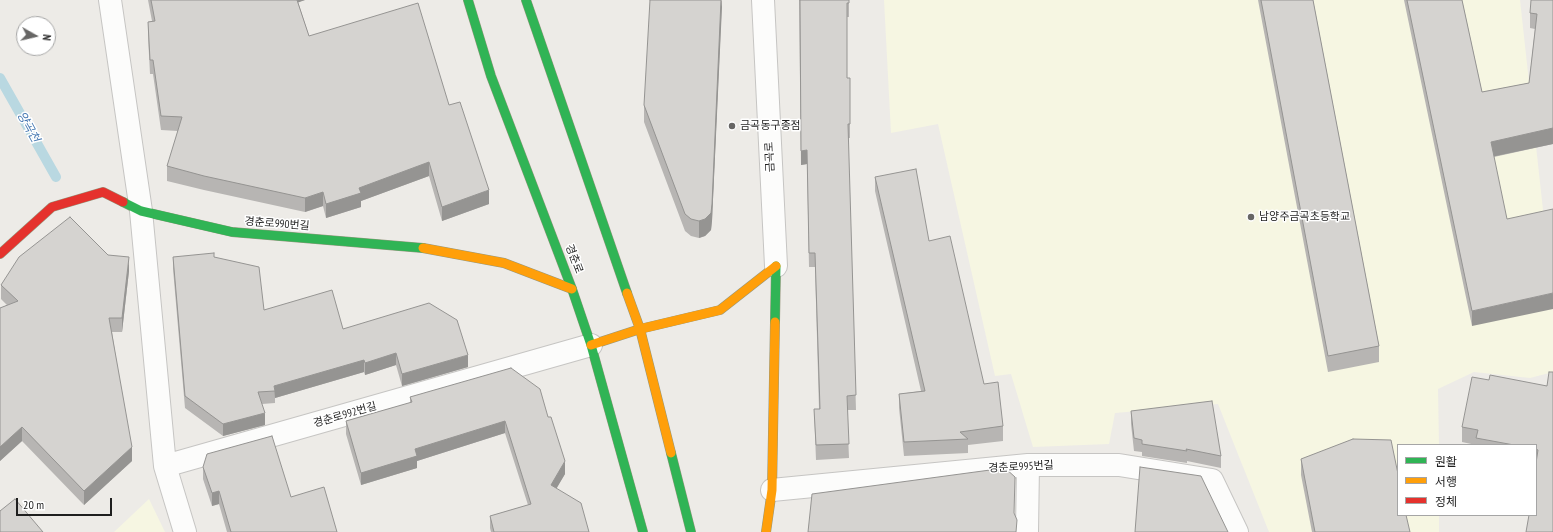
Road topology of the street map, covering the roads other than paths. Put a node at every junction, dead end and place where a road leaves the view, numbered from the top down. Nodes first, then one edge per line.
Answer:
1 (110, 0) edge
2 (468, 0) edge
3 (526, 0) edge
4 (763, 0) edge
5 (141, 211) junction
6 (0, 254) edge
7 (776, 266) junction
8 (572, 289) junction
9 (640, 328) junction
10 (591, 345) junction
11 (1028, 465) junction
12 (165, 466) junction
13 (772, 490) junction
14 (185, 532) edge
15 (643, 532) edge
16 (691, 532) edge
17 (766, 532) edge
18 (1027, 532) edge
19 (1237, 532) edge

1 - 5 street
2 - 8 street, 경춘로
3 - 9 street
4 - 7 street, 금곡로
5 - 6 street, 경춘로990번길
5 - 8 street, 경춘로990번길
5 - 12 street
7 - 9 street
7 - 13 street
8 - 10 street, 경춘로
9 - 10 street
9 - 16 street
10 - 12 street, 경춘로992번길
10 - 15 street, 경춘로
11 - 13 street, 경춘로995번길
11 - 18 street
11 - 19 street, 경춘로995번길
12 - 14 street
13 - 17 street

